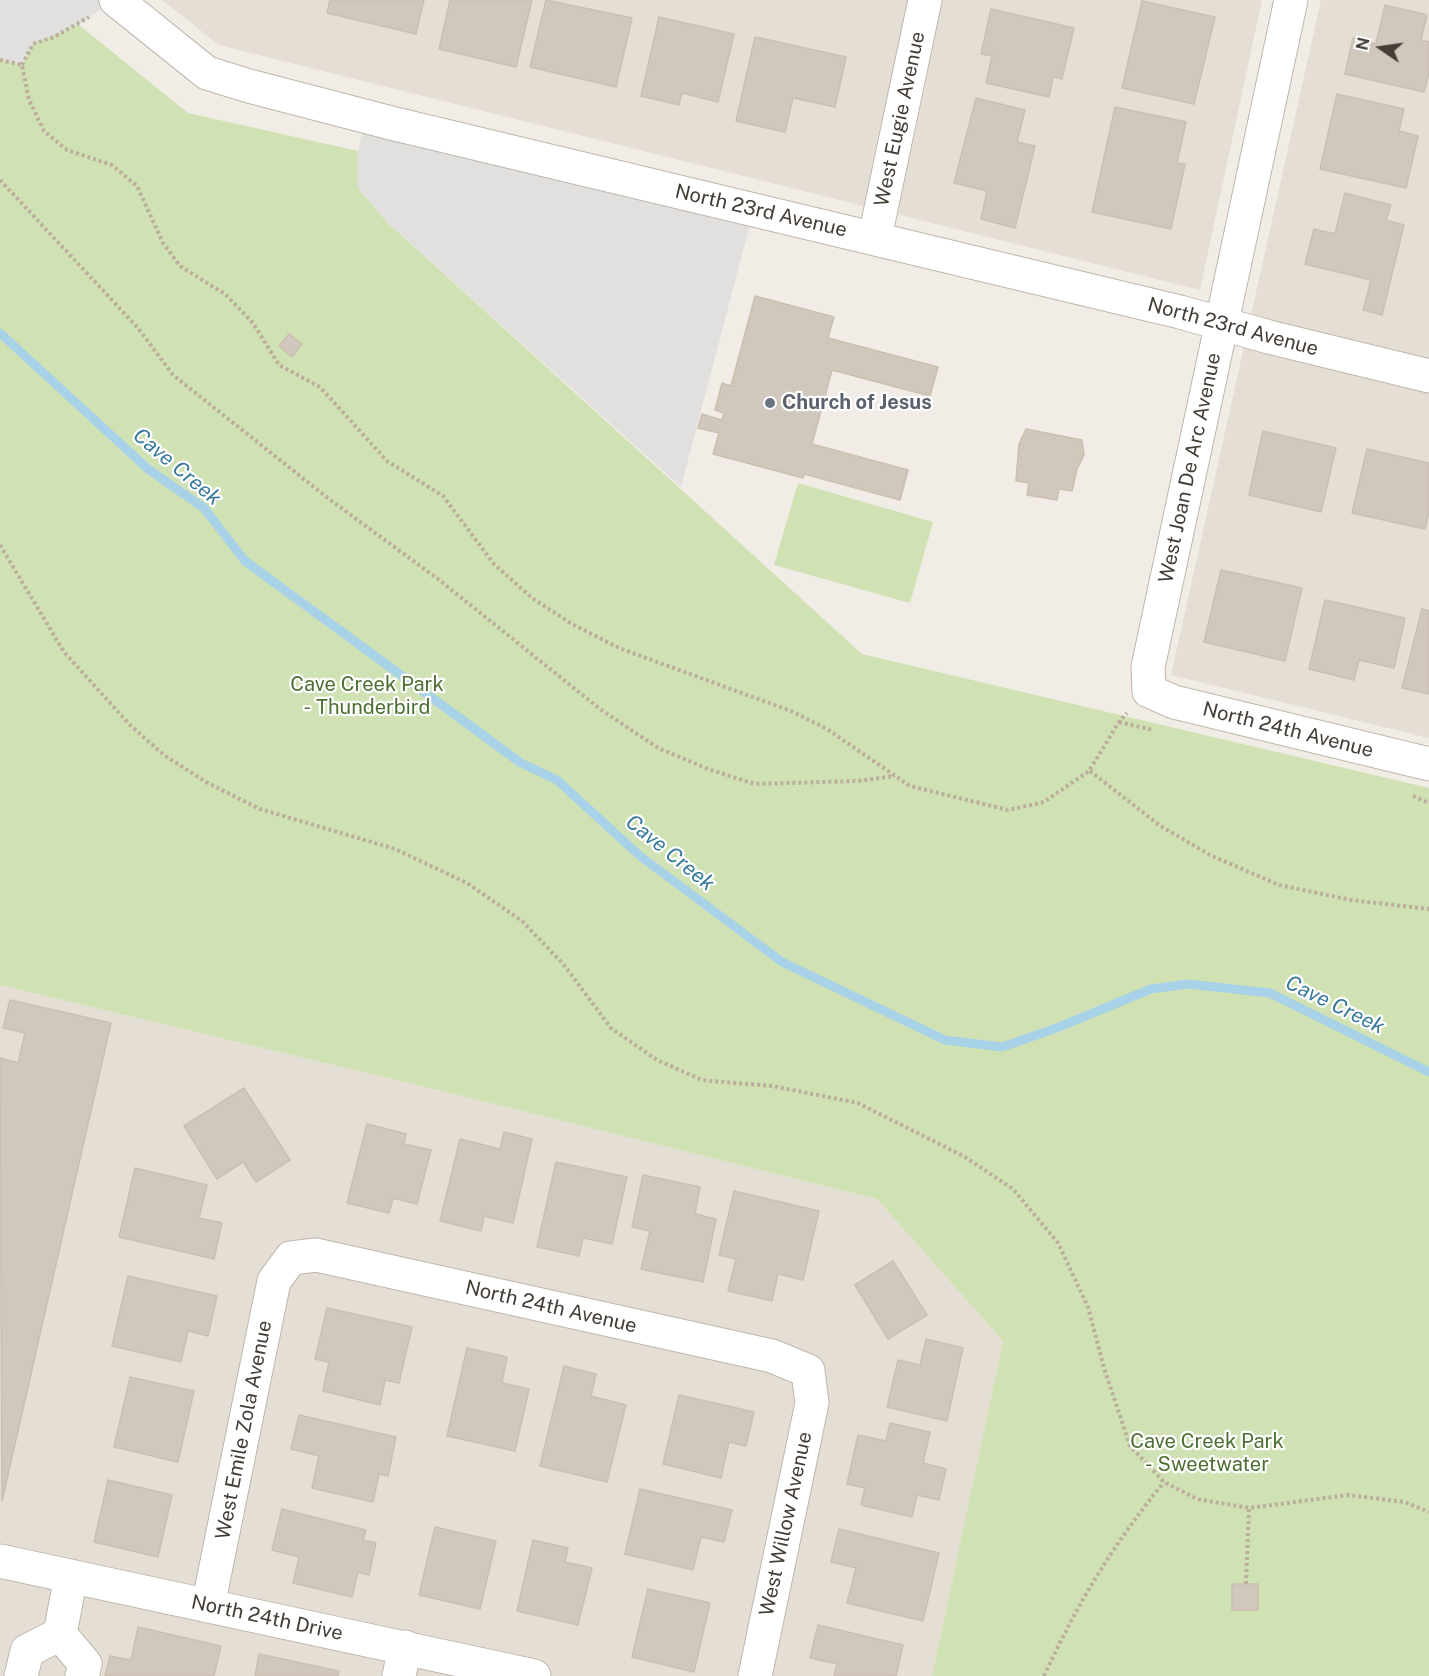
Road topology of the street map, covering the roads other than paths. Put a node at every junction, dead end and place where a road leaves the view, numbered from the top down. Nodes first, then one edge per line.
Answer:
1 (925, 0) edge
2 (1291, 0) edge
3 (106, 6) edge
4 (875, 237) junction
5 (1221, 324) junction
6 (1429, 376) edge
7 (1149, 691) joint
8 (1429, 764) edge
9 (291, 1258) joint
10 (808, 1371) joint
11 (0, 1561) edge
12 (71, 1576) junction
13 (208, 1606) junction
14 (60, 1634) junction
15 (402, 1662) edge
16 (21, 1676) edge
17 (82, 1676) edge
18 (534, 1676) edge
19 (754, 1676) edge

1 - 4 street, West Eugie Avenue
2 - 5 street, West Joan De Arc Avenue
3 - 4 street, North 23rd Avenue
4 - 5 street, North 23rd Avenue
5 - 6 street, North 23rd Avenue
5 - 7 street, West Joan De Arc Avenue
7 - 8 street, North 24th Avenue
9 - 10 street, North 24th Avenue
9 - 13 street, West Emile Zola Avenue
10 - 19 street, West Willow Avenue
11 - 12 street, North 24th Drive
12 - 13 street, North 24th Drive
12 - 14 street
13 - 15 street, North 24th Drive
14 - 16 street
14 - 17 street
15 - 18 street, North 24th Drive

